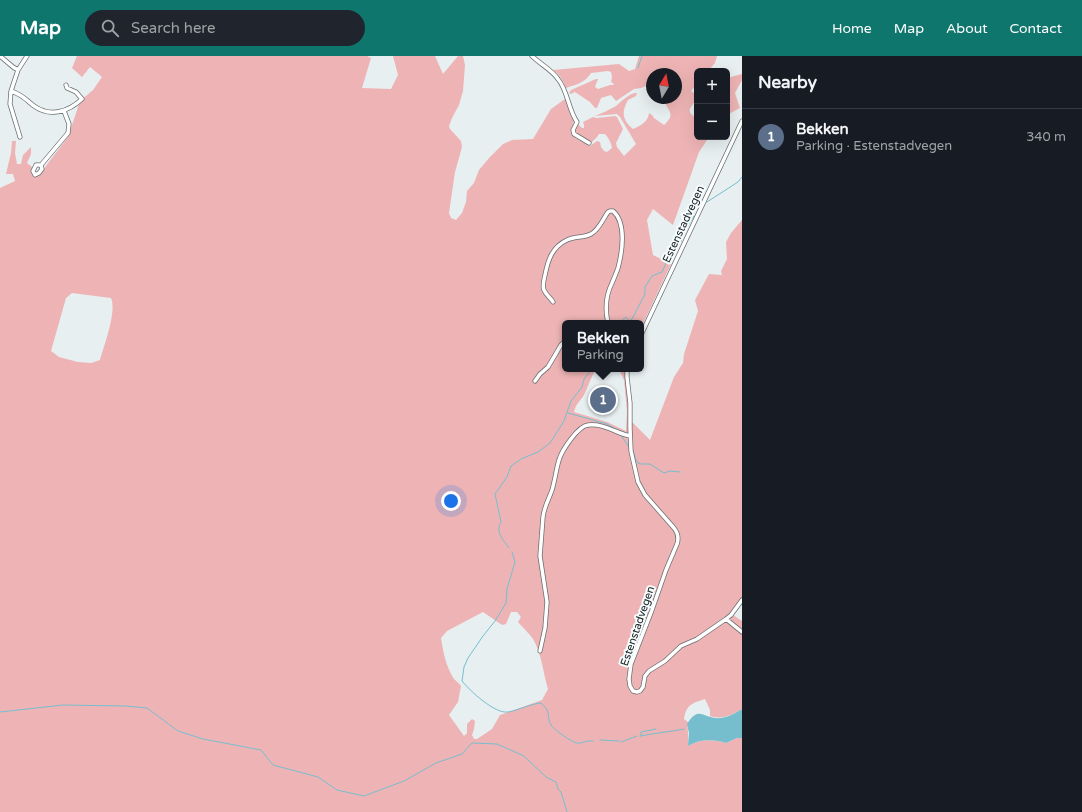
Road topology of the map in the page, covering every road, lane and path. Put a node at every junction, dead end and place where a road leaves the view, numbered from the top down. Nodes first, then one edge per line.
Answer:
1 (0, 56) edge
2 (27, 56) edge
3 (532, 56) edge
4 (18, 70) junction
5 (66, 85) dead end
6 (11, 91) junction
7 (64, 111) junction
8 (742, 121) edge
9 (20, 137) dead end
10 (589, 143) dead end
11 (41, 165) dead end
12 (553, 302) dead end
13 (608, 320) edge
14 (644, 329) edge
15 (562, 343) edge
16 (626, 372) edge
17 (535, 381) dead end
18 (630, 436) junction
19 (742, 600) edge
20 (726, 619) junction
21 (742, 632) edge
22 (540, 651) dead end

1 - 4 street
2 - 4 street
3 - 10 street
4 - 6 street
5 - 7 street
6 - 7 street
6 - 9 street
7 - 11 street
8 - 14 street, Estenstadvegen
12 - 13 street
15 - 17 street
16 - 18 street, Estenstadvegen
18 - 20 street, Estenstadvegen
18 - 22 street
19 - 20 street, Estenstadvegen
20 - 21 street

